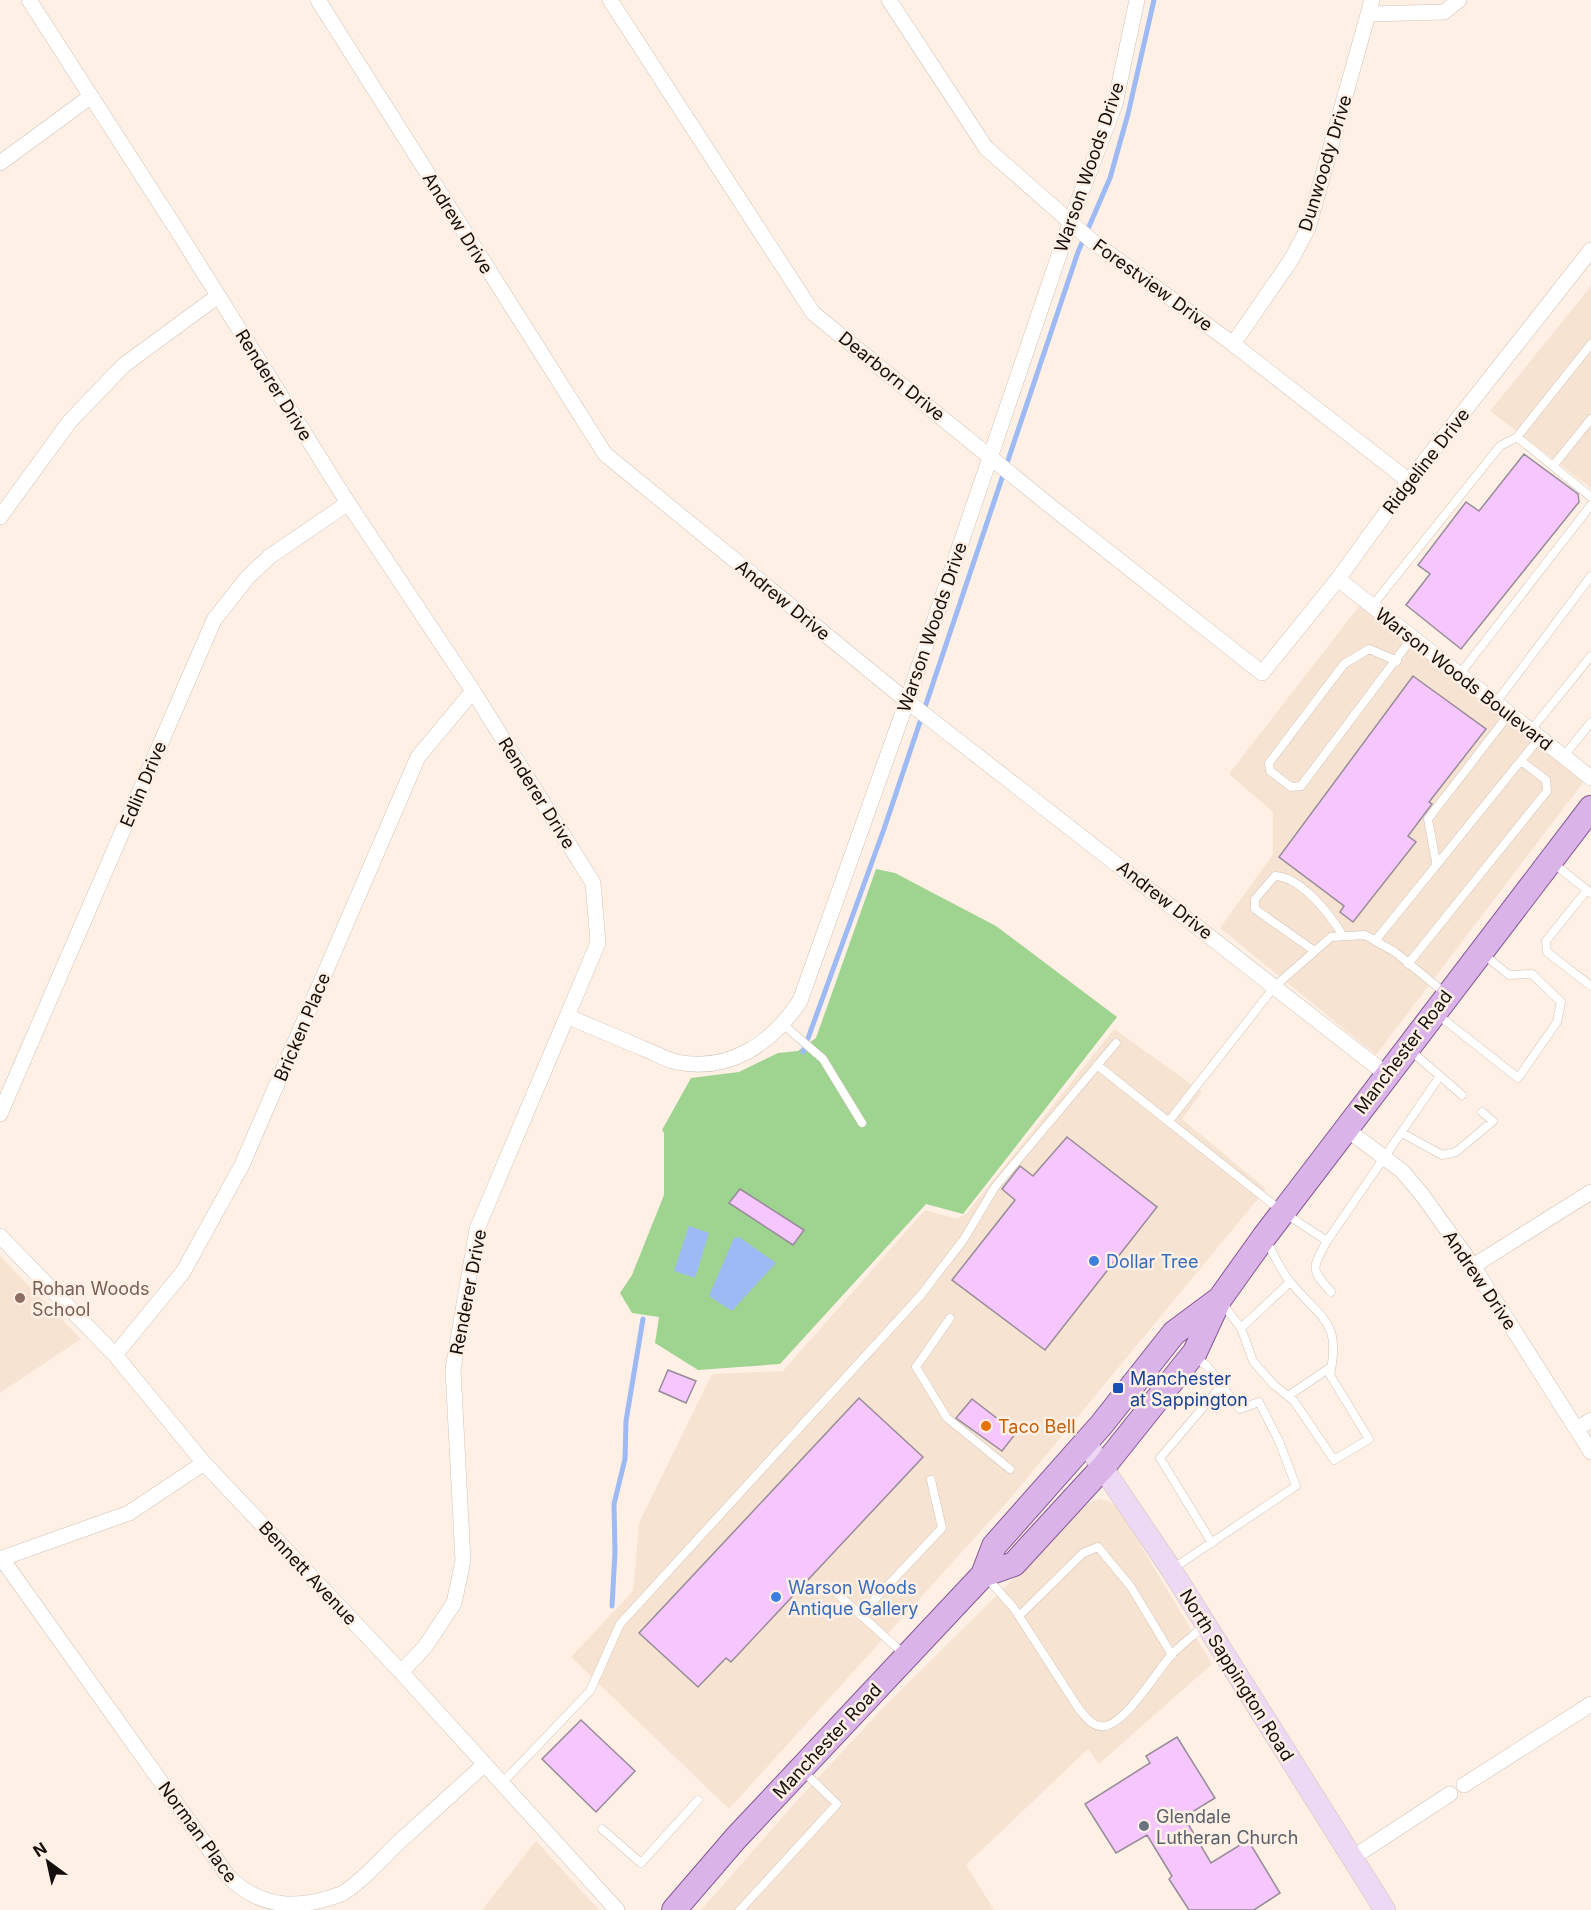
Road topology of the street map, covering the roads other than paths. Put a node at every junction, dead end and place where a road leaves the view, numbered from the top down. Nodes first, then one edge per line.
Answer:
1 (29, 0) edge
2 (318, 0) edge
3 (610, 0) edge
4 (890, 0) edge
5 (1137, 0) edge
6 (1459, 0) edge
7 (1370, 7) edge
8 (90, 97) junction
9 (0, 163) edge
10 (1074, 227) junction
11 (1591, 250) edge
12 (218, 296) junction
13 (1233, 344) junction
14 (1591, 344) edge
15 (1591, 419) edge
16 (1517, 437) junction
17 (995, 459) junction
18 (1553, 466) junction
19 (1408, 481) junction
20 (1591, 497) edge
21 (348, 503) junction
22 (1591, 505) edge
23 (0, 517) edge
24 (1591, 576) edge
25 (1338, 579) junction
26 (1371, 607) junction
27 (1412, 639) junction
28 (1591, 656) edge
29 (1397, 661) junction
30 (1262, 673) joint
31 (1459, 675) junction
32 (473, 691) junction
33 (1495, 704) junction
34 (917, 709) junction
35 (1509, 714) junction
36 (1591, 722) edge
37 (1535, 734) junction
38 (1564, 756) junction
39 (1521, 761) junction
40 (1591, 778) edge
41 (1591, 808) edge
42 (1550, 861) junction
43 (1436, 862) junction
44 (1589, 891) edge
45 (1342, 936) junction
46 (1376, 941) junction
47 (1313, 950) junction
48 (1480, 951) junction
49 (1408, 964) junction
50 (1275, 986) junction
51 (1591, 986) edge
52 (1440, 1003) junction
53 (569, 1017) junction
54 (784, 1025) junction
55 (1116, 1043) dead end
56 (1407, 1047) junction
57 (1097, 1065) junction
58 (1386, 1074) junction
59 (1440, 1076) junction
60 (1462, 1095) dead end
61 (1482, 1112) dead end
62 (0, 1113) edge
63 (1170, 1121) junction
64 (862, 1123) dead end
65 (1345, 1128) junction
66 (1402, 1133) junction
67 (1386, 1158) junction
68 (1591, 1192) edge
69 (1283, 1212) junction
70 (0, 1236) edge
71 (1264, 1237) junction
72 (1327, 1242) junction
73 (1473, 1266) junction
74 (1290, 1282) junction
75 (1331, 1292) dead end
76 (1219, 1300) junction
77 (950, 1318) dead end
78 (1241, 1328) junction
79 (115, 1355) junction
80 (1192, 1355) junction
81 (1331, 1367) junction
82 (1222, 1385) junction
83 (1288, 1396) junction
84 (1591, 1420) edge
85 (1576, 1429) junction
86 (1086, 1443) junction
87 (1591, 1452) edge
88 (204, 1463) junction
89 (1104, 1466) junction
90 (1010, 1469) dead end
91 (931, 1480) dead end
92 (1212, 1543) junction
93 (1, 1559) edge
94 (1171, 1569) junction
95 (983, 1575) junction
96 (832, 1589) dead end
97 (860, 1615) junction
98 (1019, 1616) junction
99 (1205, 1624) junction
100 (1172, 1655) junction
101 (907, 1657) junction
102 (400, 1672) junction
103 (1591, 1704) edge
104 (485, 1764) junction
105 (801, 1769) junction
106 (502, 1783) junction
107 (1464, 1785) dead end
108 (1450, 1794) dead end
109 (698, 1800) dead end
110 (602, 1829) dead end
111 (1352, 1858) junction
112 (675, 1909) edge
113 (617, 1910) edge
114 (740, 1910) edge
115 (1385, 1910) edge

1 - 8 street, Renderer Drive
2 - 34 street, Andrew Drive
3 - 17 street, Dearborn Drive
4 - 10 street, Forestview Drive
5 - 10 street, Warson Woods Drive
6 - 7 street
7 - 13 street, Dunwoody Drive
8 - 9 street
8 - 12 street, Renderer Drive
10 - 13 street, Forestview Drive
10 - 17 street, Warson Woods Drive
11 - 19 street, Ridgeline Drive
12 - 21 street, Renderer Drive
12 - 23 street
13 - 19 street, Forestview Drive
14 - 16 lane
15 - 18 lane
16 - 18 lane
16 - 26 lane
17 - 30 street, Dearborn Drive
17 - 34 street, Warson Woods Drive
18 - 20 lane
19 - 25 street, Ridgeline Drive
21 - 32 street, Renderer Drive
21 - 62 street, Edlin Drive
22 - 31 lane
24 - 33 lane
25 - 26 street, Warson Woods Boulevard
25 - 30 street, Ridgeline Drive
26 - 27 street, Warson Woods Boulevard
27 - 29 lane
27 - 31 street, Warson Woods Boulevard
28 - 37 lane
29 - 29 lane
31 - 33 street, Warson Woods Boulevard
32 - 53 street, Renderer Drive
32 - 79 street, Bricken Place
33 - 35 street, Warson Woods Boulevard
34 - 50 street, Andrew Drive
34 - 54 street, Warson Woods Drive
35 - 37 street, Warson Woods Boulevard
35 - 43 lane
36 - 38 lane
37 - 38 street, Warson Woods Boulevard
37 - 39 lane
38 - 40 street, Warson Woods Boulevard
39 - 43 lane
39 - 49 lane
41 - 42 main road, Manchester Road
42 - 44 lane
42 - 48 main road, Manchester Road
43 - 46 lane
44 - 51 lane
45 - 46 lane
45 - 47 lane
45 - 47 lane
46 - 49 lane
47 - 50 lane
48 - 52 main road, Manchester Road
48 - 52 lane
49 - 52 lane
50 - 58 street, Andrew Drive
50 - 63 lane
52 - 56 main road, Manchester Road
53 - 54 street, Warson Woods Drive
53 - 102 street, Renderer Drive
54 - 64 lane
55 - 57 lane
56 - 58 main road, Manchester Road
56 - 59 lane
57 - 63 lane
57 - 106 lane
58 - 65 main road, Manchester Road
59 - 60 lane
59 - 66 lane
61 - 66 lane
63 - 69 lane
65 - 67 street, Andrew Drive
65 - 69 main road, Manchester Road
66 - 67 lane
67 - 72 lane
67 - 73 street, Andrew Drive
68 - 73 street
69 - 71 main road, Manchester Road
69 - 72 lane
70 - 79 street, Bennett Avenue
71 - 74 lane
71 - 76 main road, Manchester Road
72 - 75 lane
73 - 85 street, Andrew Drive
74 - 78 lane
74 - 81 lane
76 - 78 lane
76 - 80 main road, Manchester Road
76 - 86 main road, Manchester Road
77 - 90 lane
78 - 83 lane
79 - 88 street, Bennett Avenue
80 - 82 lane
80 - 89 main road, Manchester Road
81 - 83 lane
81 - 83 lane
82 - 92 lane
82 - 92 lane
84 - 85 street
85 - 87 street, Andrew Drive
86 - 89 street, North Sappington Road
86 - 95 main road, Manchester Road
88 - 93 street
88 - 102 street, Bennett Avenue
89 - 94 street, North Sappington Road
89 - 95 main road, Manchester Road
91 - 97 lane
92 - 94 lane
93 - 104 street, Norman Place
94 - 99 street, North Sappington Road
95 - 98 lane
95 - 101 main road, Manchester Road
96 - 97 lane
97 - 101 lane
98 - 100 lane
98 - 100 lane
99 - 100 lane
99 - 111 street, North Sappington Road
101 - 105 main road, Manchester Road
102 - 104 street, Bennett Avenue
103 - 107 street
104 - 106 street, Bennett Avenue
105 - 112 main road, Manchester Road
105 - 114 lane
106 - 113 street, Bennett Avenue
108 - 111 street
109 - 110 lane
111 - 115 street, North Sappington Road

